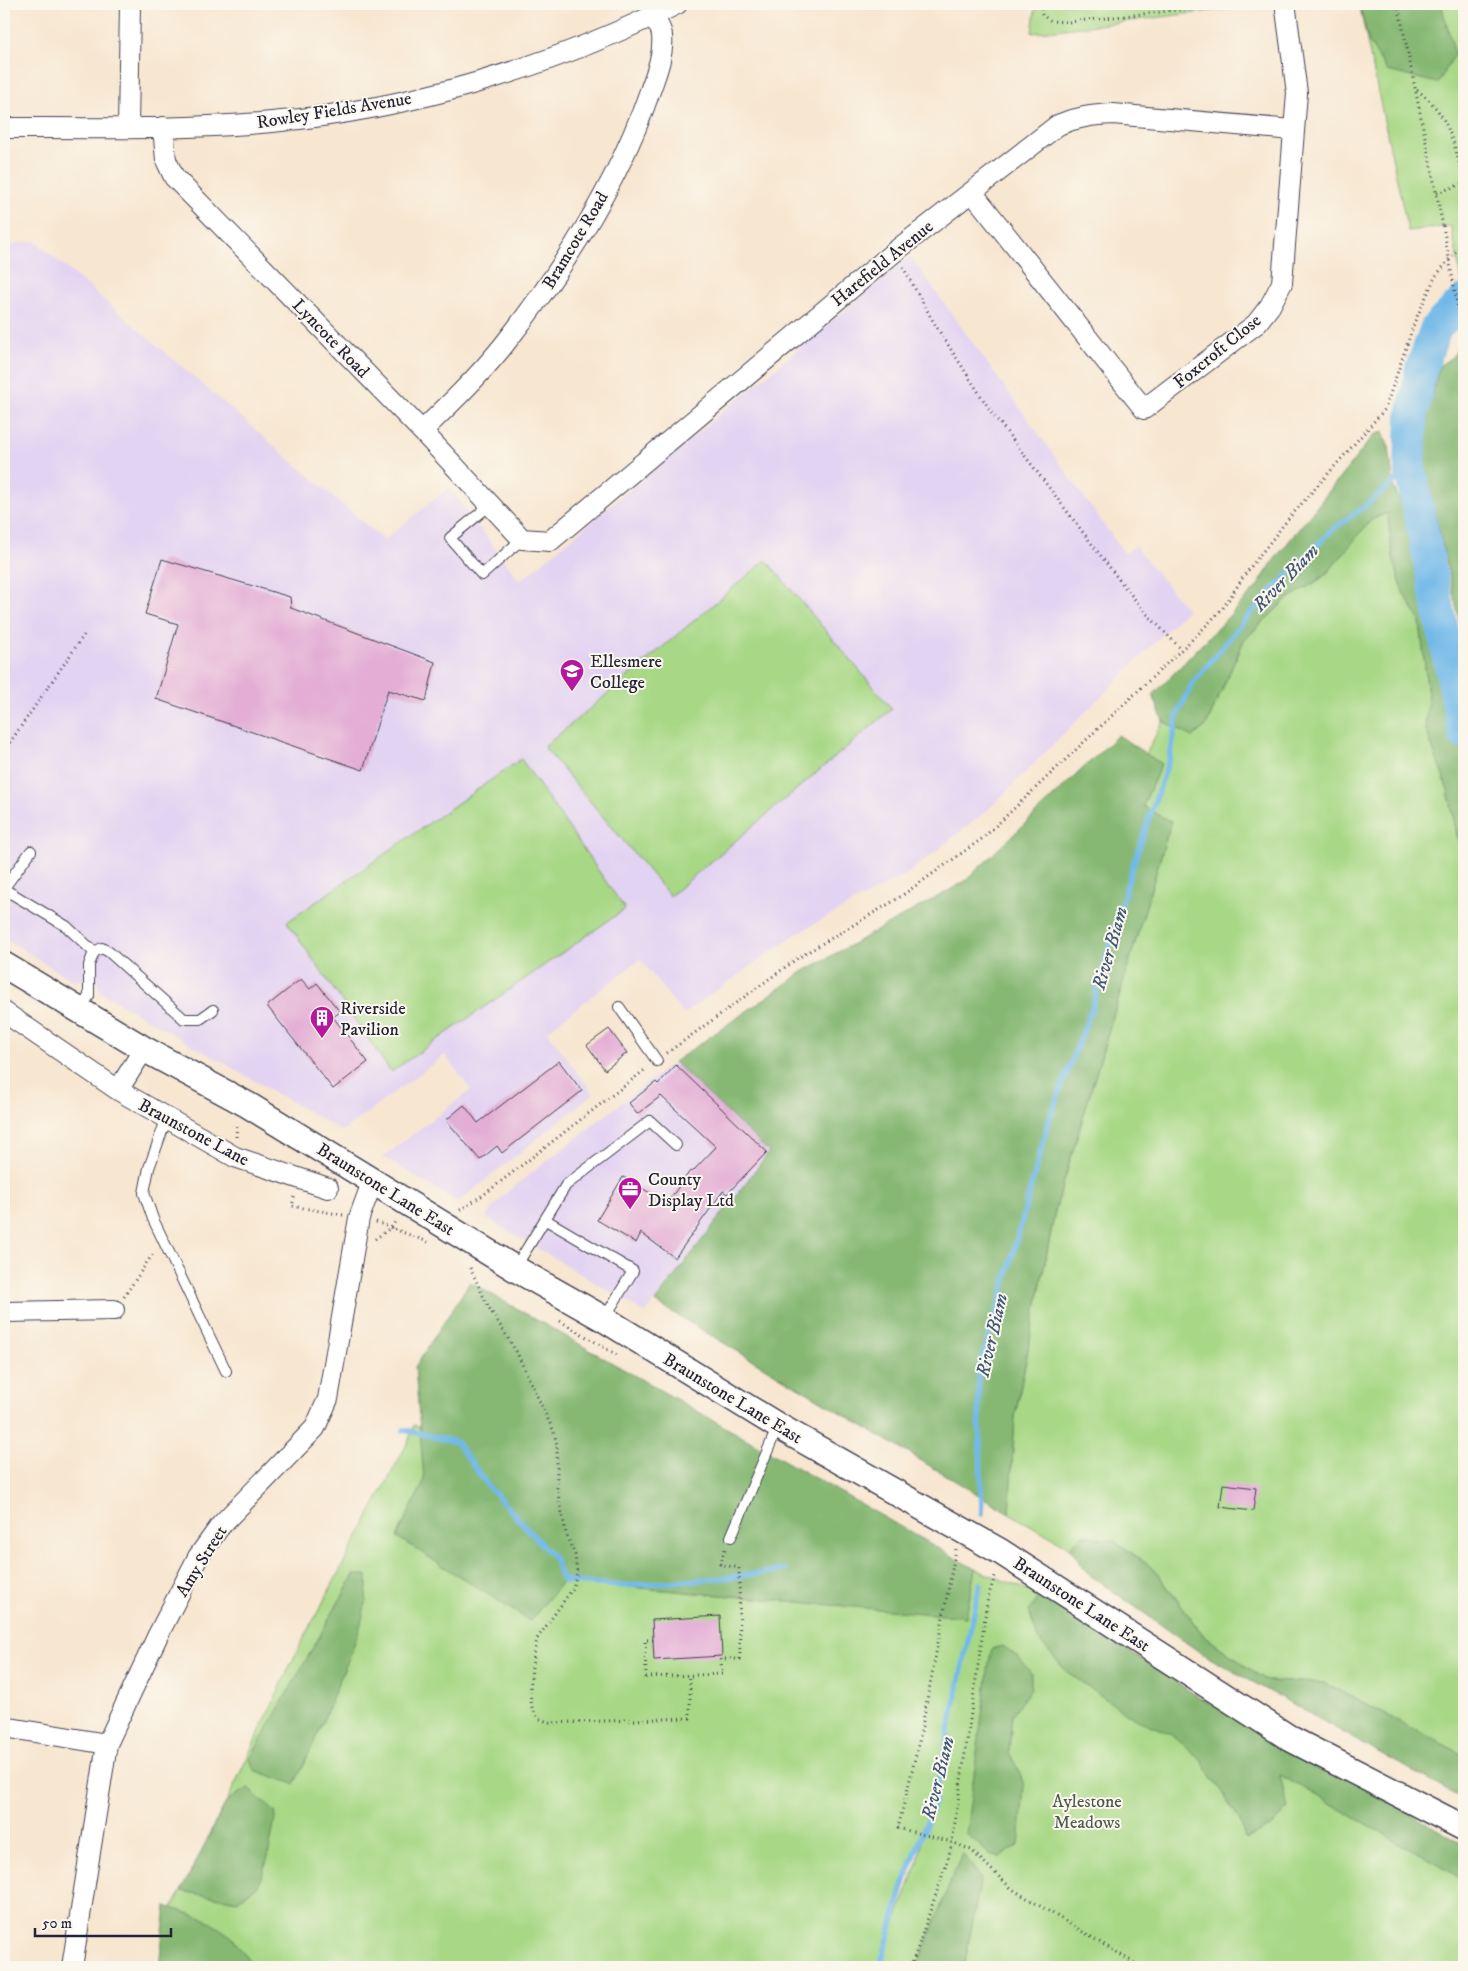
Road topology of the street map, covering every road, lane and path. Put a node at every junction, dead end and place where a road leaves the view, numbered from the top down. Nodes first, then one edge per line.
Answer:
1 (130, 4) edge
2 (677, 4) edge
3 (1041, 4) edge
4 (1234, 4) edge
5 (1398, 4) edge
6 (1286, 10) dead end
7 (653, 16) junction
8 (1417, 90) junction
9 (163, 127) junction
10 (4, 128) edge
11 (128, 128) junction
12 (1293, 130) junction
13 (1464, 178) edge
14 (1464, 183) edge
15 (972, 192) junction
16 (1437, 192) junction
17 (1464, 241) edge
18 (893, 253) junction
19 (1464, 340) edge
20 (422, 431) junction
21 (490, 505) junction
22 (522, 539) junction
23 (84, 635) dead end
24 (1181, 649) junction
25 (4, 752) edge
26 (31, 851) dead end
27 (4, 889) edge
28 (94, 952) junction
29 (4, 965) edge
30 (619, 1007) dead end
31 (80, 1010) junction
32 (213, 1010) dead end
33 (4, 1012) edge
34 (144, 1049) junction
35 (656, 1061) junction
36 (118, 1090) junction
37 (166, 1120) junction
38 (676, 1145) dead end
39 (297, 1179) junction
40 (373, 1180) junction
41 (328, 1188) dead end
42 (406, 1201) junction
43 (459, 1210) dead end
44 (360, 1218) junction
45 (546, 1220) junction
46 (392, 1227) junction
47 (163, 1239) junction
48 (429, 1243) dead end
49 (352, 1256) junction
50 (462, 1263) dead end
51 (470, 1268) junction
52 (514, 1268) junction
53 (479, 1273) dead end
54 (114, 1310) joint
55 (4, 1312) edge
56 (556, 1318) dead end
57 (604, 1319) junction
58 (624, 1359) dead end
59 (226, 1371) dead end
60 (778, 1426) junction
61 (731, 1537) joint
62 (964, 1551) dead end
63 (1001, 1552) junction
64 (653, 1640) dead end
65 (690, 1675) junction
66 (4, 1727) edge
67 (107, 1744) junction
68 (1464, 1828) edge
69 (952, 1842) junction
70 (72, 1967) edge
71 (911, 1967) edge
72 (1141, 1967) edge

1 - 11 street
2 - 7 street, Rowley Fields Avenue
3 - 4 path
5 - 8 path
6 - 12 street, Foxcroft Close
7 - 9 street, Rowley Fields Avenue
7 - 20 street, Bramcote Road
8 - 13 path
8 - 16 path
9 - 11 street, Rowley Fields Avenue
9 - 20 street, Lyncote Road
10 - 11 street, Rowley Fields Avenue
12 - 15 street, Harefield Avenue
12 - 15 street, Foxcroft Close
14 - 16 path
15 - 18 street, Harefield Avenue
16 - 19 path, bridge
17 - 24 path
18 - 22 street, Harefield Avenue
18 - 24 path
20 - 21 street, Lyncote Road
21 - 22 street, Lyncote Road
21 - 22 lane
23 - 25 path
24 - 35 path
26 - 27 lane
27 - 28 lane
28 - 31 lane
28 - 32 lane
29 - 31 street, Braunstone Lane East
30 - 35 lane
31 - 34 street, Braunstone Lane East
33 - 36 street, Braunstone Lane
34 - 36 street, Braunstone Lane
34 - 40 street, Braunstone Lane East
35 - 43 path
36 - 37 street, Braunstone Lane
37 - 39 street, Braunstone Lane
37 - 47 lane
38 - 45 lane
39 - 41 street, Braunstone Lane
39 - 44 path
40 - 42 street, Braunstone Lane East
40 - 44 street, Amy Street
42 - 46 path
42 - 52 street, Braunstone Lane East
44 - 46 path
44 - 49 street, Amy Street
45 - 52 lane
45 - 57 lane
46 - 48 path
46 - 49 path
47 - 54 path
47 - 59 lane
49 - 67 street, Amy Street
50 - 51 path
51 - 53 path
51 - 65 path
52 - 57 street, Braunstone Lane East
54 - 55 street
56 - 58 path
57 - 60 street, Braunstone Lane East
60 - 61 lane
60 - 63 street, Braunstone Lane East
61 - 65 path
62 - 69 path
63 - 68 street, Braunstone Lane East
63 - 69 path
64 - 65 path
66 - 67 street
67 - 70 street, Amy Street
69 - 71 path
69 - 72 path

